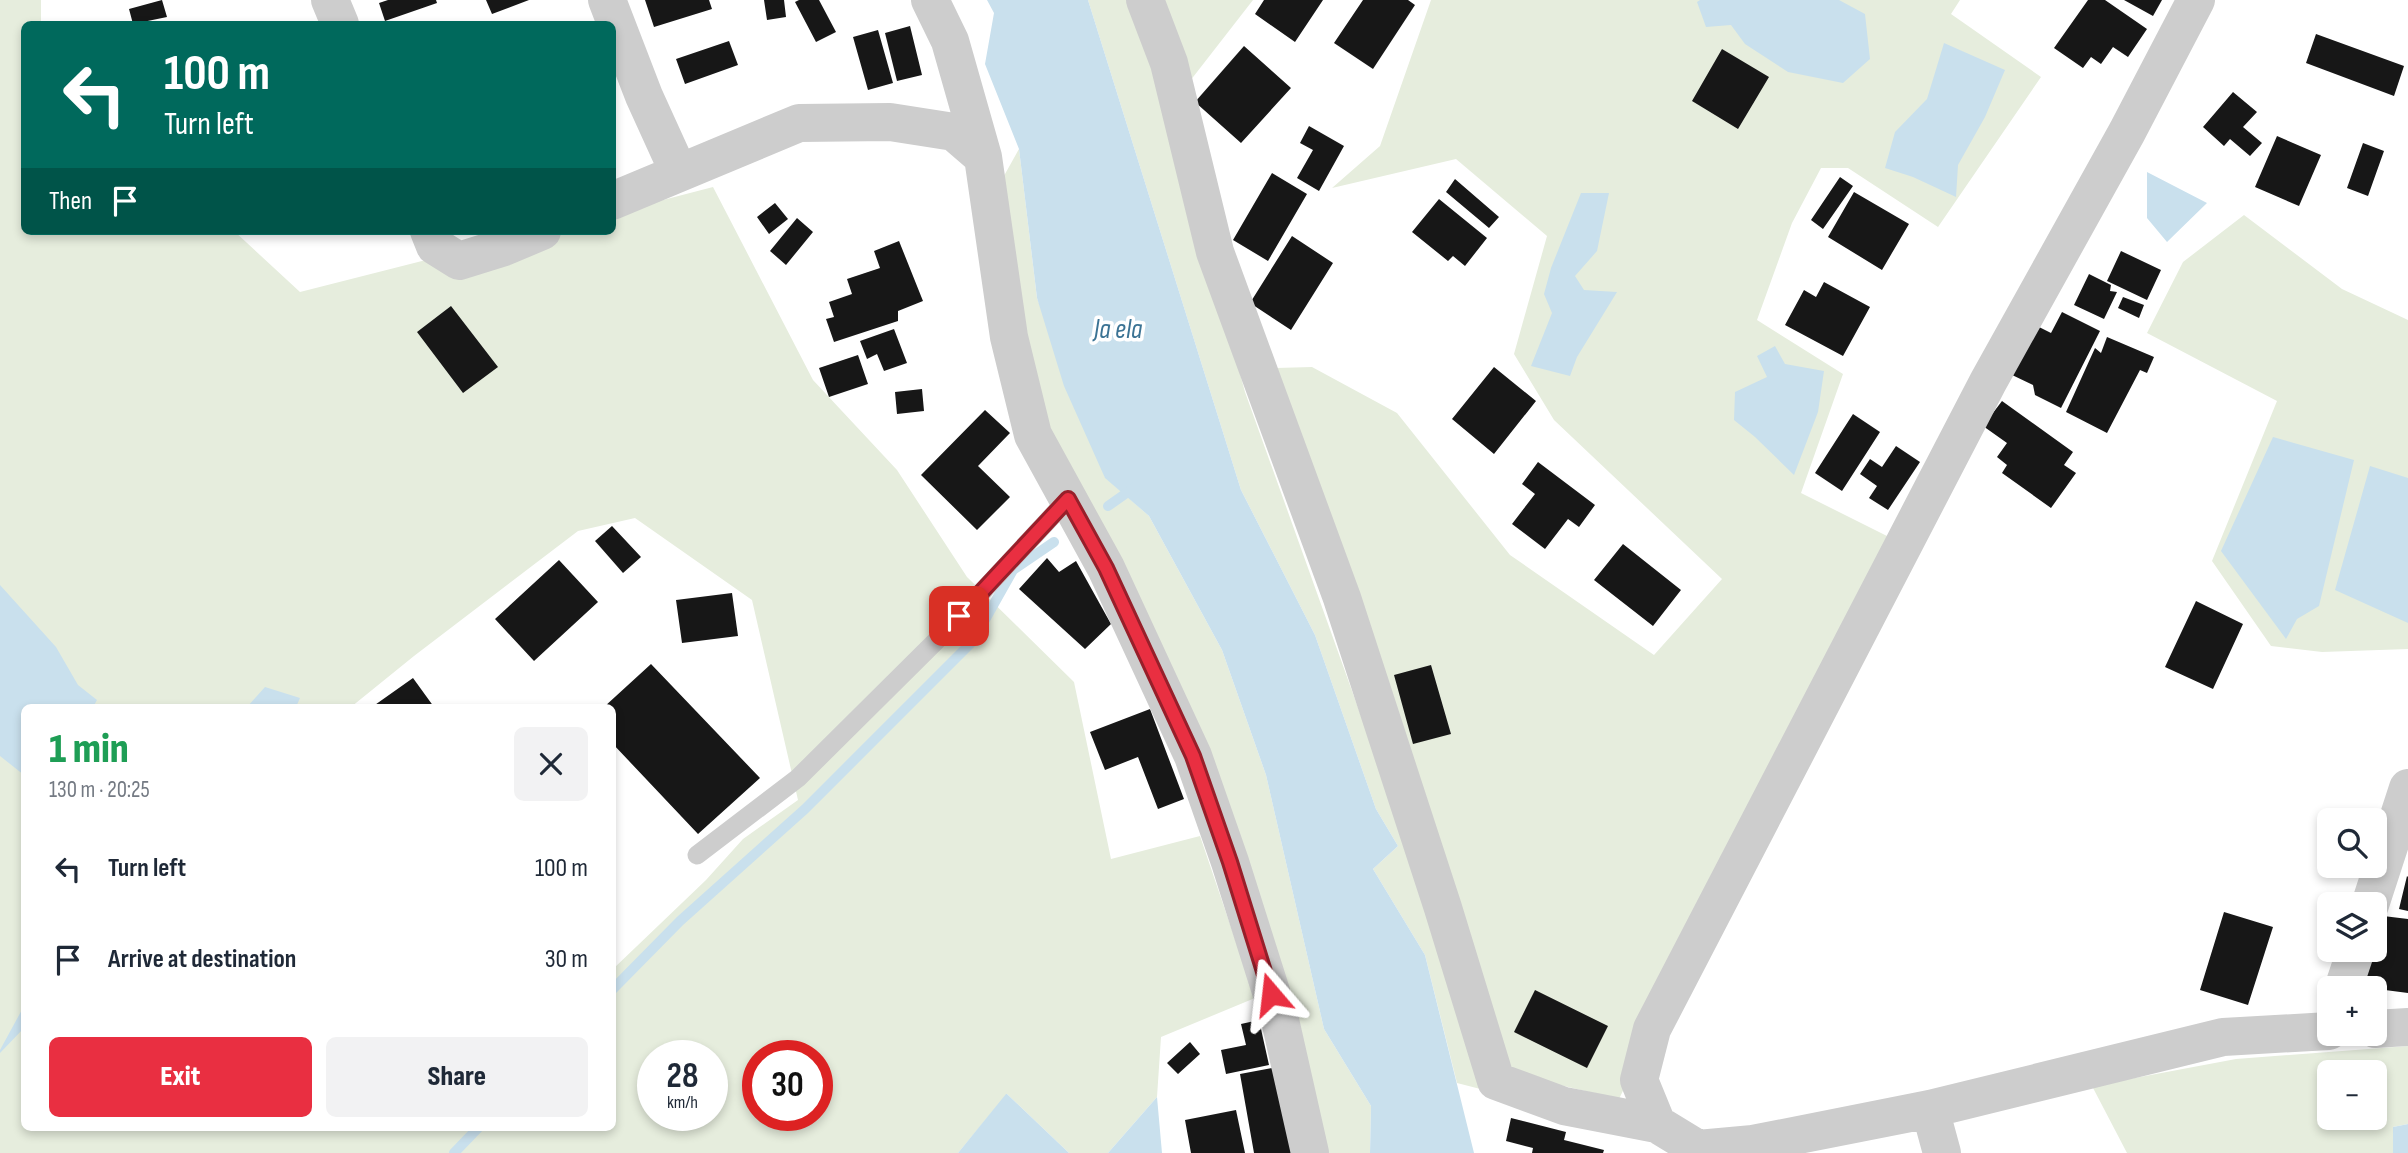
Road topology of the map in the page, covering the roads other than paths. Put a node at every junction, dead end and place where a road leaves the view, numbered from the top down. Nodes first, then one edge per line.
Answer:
1 (330, 0) edge
2 (607, 0) edge
3 (930, 0) edge
4 (1144, 0) edge
5 (2196, 0) edge
6 (339, 21) edge
7 (615, 21) edge
8 (616, 23) edge
9 (983, 157) junction
10 (679, 173) junction
11 (616, 199) edge
12 (431, 235) edge
13 (532, 235) edge
14 (1068, 499) junction
15 (2408, 788) edge
16 (697, 855) dead end
17 (2374, 892) edge
18 (2408, 1027) edge
19 (2387, 1028) edge
20 (2317, 1032) edge
21 (1930, 1109) junction
22 (1657, 1124) junction
23 (1310, 1153) edge
24 (1942, 1153) edge

1 - 6 street
2 - 7 street
3 - 9 street
4 - 22 street
5 - 22 street
8 - 10 street
9 - 10 street
9 - 14 street
10 - 11 street
12 - 13 street
14 - 16 lane
14 - 23 street
15 - 17 street
18 - 19 street
20 - 21 street
21 - 22 street
21 - 24 street

